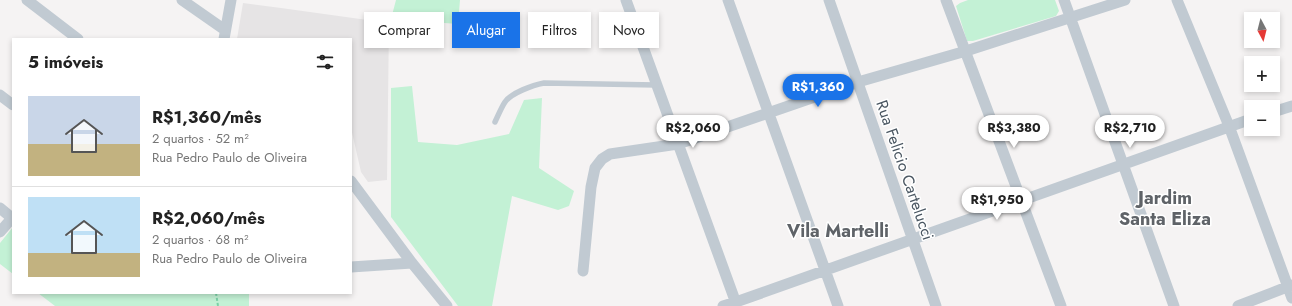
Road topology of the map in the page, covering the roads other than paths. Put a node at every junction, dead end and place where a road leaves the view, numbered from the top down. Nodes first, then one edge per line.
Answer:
1 (26, 0) edge
2 (182, 0) edge
3 (231, 0) edge
4 (626, 0) edge
5 (728, 0) edge
6 (828, 0) edge
7 (948, 0) edge
8 (1064, 0) edge
9 (1125, 0) edge
10 (1177, 0) edge
11 (1070, 18) junction
12 (224, 34) edge
13 (77, 38) edge
14 (966, 51) junction
15 (858, 82) junction
16 (656, 85) junction
17 (0, 95) edge
18 (12, 104) edge
19 (1292, 106) edge
20 (1280, 110) edge
21 (768, 113) junction
22 (1244, 121) edge
23 (495, 122) dead end
24 (1228, 126) junction
25 (678, 144) junction
26 (1123, 164) junction
27 (352, 182) edge
28 (1021, 201) junction
29 (0, 208) edge
30 (12, 216) edge
31 (12, 218) edge
32 (0, 232) edge
33 (913, 239) junction
34 (412, 263) junction
35 (352, 267) edge
36 (582, 271) dead end
37 (825, 271) junction
38 (1290, 285) edge
39 (1292, 298) edge
40 (736, 304) edge
41 (447, 306) edge
42 (723, 306) edge
43 (838, 306) edge
44 (936, 306) edge
45 (1061, 306) edge
46 (1174, 306) edge
47 (1238, 306) edge

1 - 13 street
2 - 12 street
3 - 12 street
4 - 16 street
5 - 21 street
6 - 15 street, Rua Felicio Cartelucci
7 - 14 street
8 - 11 street
9 - 11 street
10 - 24 street
11 - 14 street
11 - 26 street
14 - 15 street
14 - 28 street
15 - 21 street
15 - 33 street, Rua Felicio Cartelucci
16 - 23 lane
16 - 25 street
17 - 18 street
19 - 20 street
21 - 25 street
21 - 37 street
22 - 24 street
24 - 26 street
24 - 38 street
25 - 36 street
25 - 40 street
26 - 28 street
26 - 46 street
27 - 34 street
28 - 33 street
28 - 45 street
29 - 30 street
31 - 32 street
33 - 37 street
33 - 44 street, Rua Felicio Cartelucci
34 - 35 street
34 - 41 street
37 - 40 street
37 - 43 street
38 - 39 street
38 - 47 street
40 - 42 street

